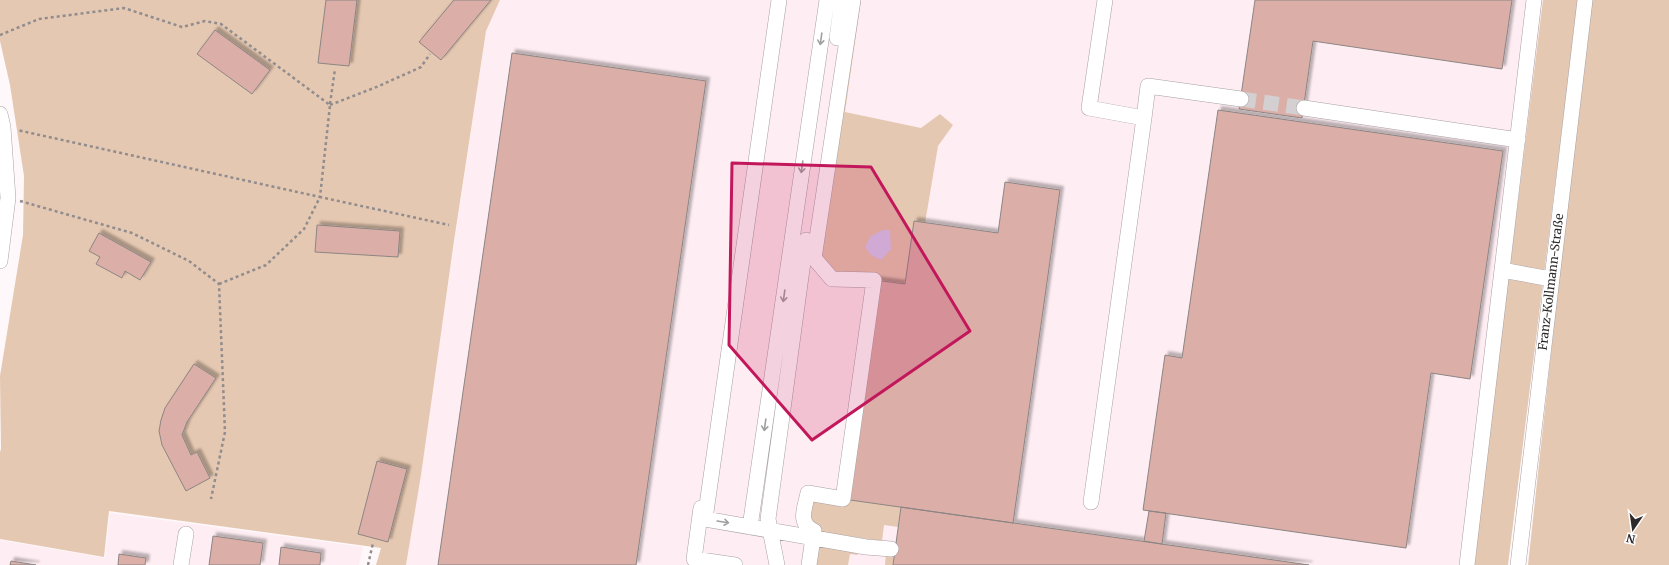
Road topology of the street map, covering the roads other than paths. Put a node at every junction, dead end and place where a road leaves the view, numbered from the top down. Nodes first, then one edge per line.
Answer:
1 (771, 0) edge
2 (779, 0) edge
3 (827, 0) edge
4 (842, 0) edge
5 (853, 0) edge
6 (1105, 0) edge
7 (1534, 0) edge
8 (1585, 0) edge
9 (1241, 99) tunnel mouth
10 (1304, 108) tunnel mouth
11 (1144, 118) junction
12 (1, 120) edge
13 (1518, 140) junction
14 (3, 175) edge
15 (0, 261) edge
16 (1502, 270) junction
17 (1551, 279) junction
18 (1090, 502) dead end
19 (750, 527) junction
20 (770, 530) junction
21 (186, 534) dead end
22 (813, 538) junction
23 (891, 549) dead end
24 (181, 565) edge
25 (735, 565) edge
26 (776, 565) edge
27 (809, 565) edge
28 (1467, 565) edge
29 (1518, 565) edge

1 - 25 street
2 -> 19 street
3 -> 19 street
4 - 20 street
5 - 22 street
6 - 11 street
7 - 13 street
8 - 17 street, Franz-Kollmann-Straße
9 - 11 street
10 - 13 street
11 - 18 street
12 - 14 street
13 - 16 street
14 - 15 street
16 - 17 street
16 - 28 street
17 - 29 street, Franz-Kollmann-Straße
19 - 20 street
20 - 22 street
20 - 26 street
21 - 24 street
22 - 23 street
22 - 27 street

